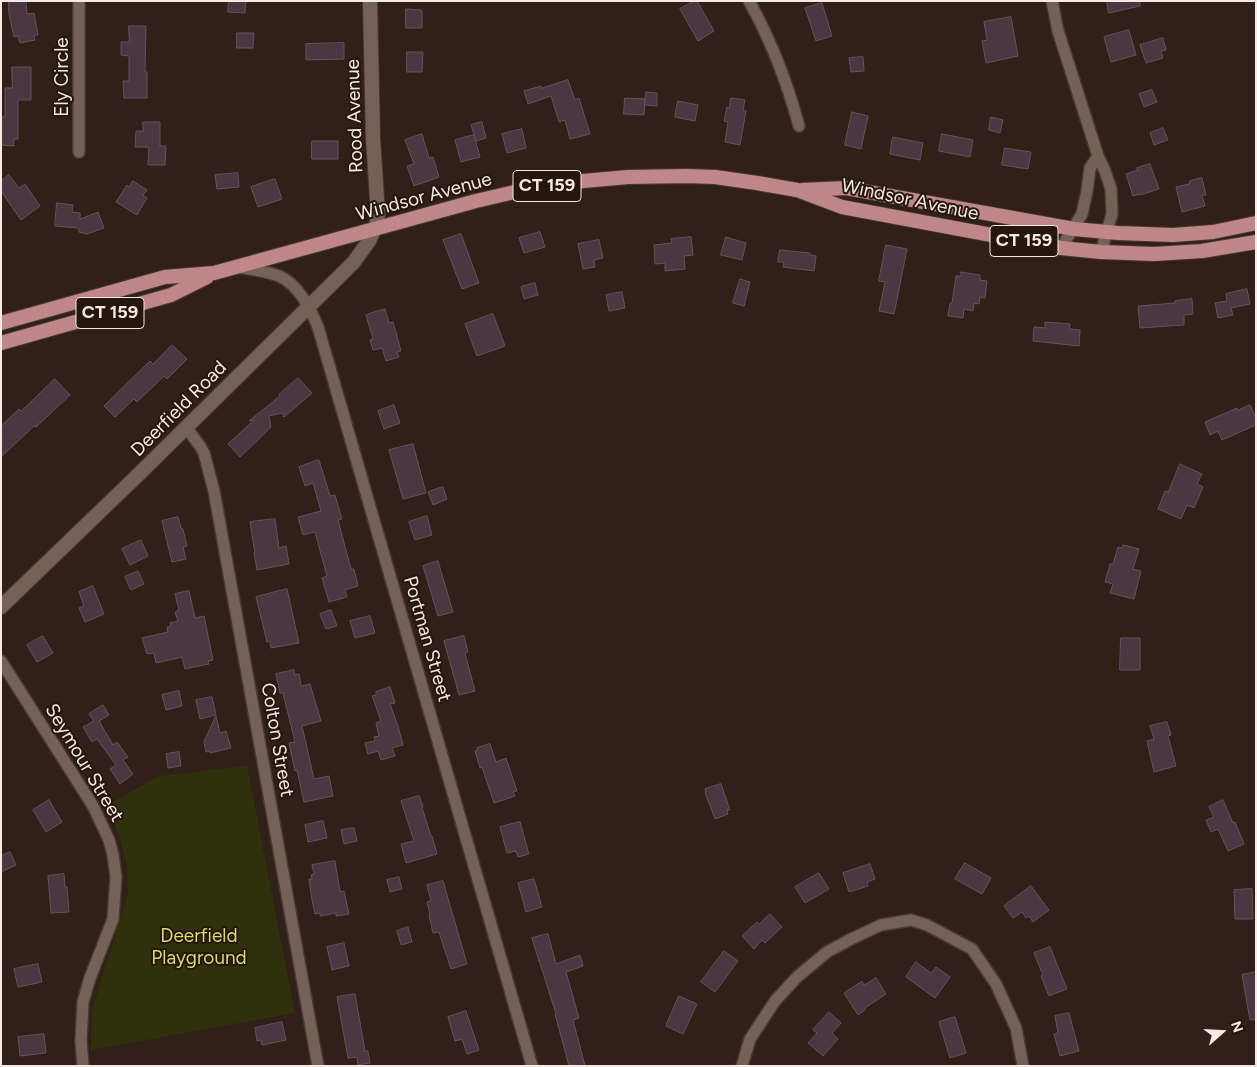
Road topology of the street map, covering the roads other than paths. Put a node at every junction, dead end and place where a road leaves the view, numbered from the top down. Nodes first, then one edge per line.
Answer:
1 (80, 1) edge
2 (370, 1) edge
3 (749, 1) edge
4 (1052, 1) edge
5 (799, 126) dead end
6 (79, 152) dead end
7 (1098, 156) junction
8 (797, 190) junction
9 (1256, 223) edge
10 (1074, 229) junction
11 (374, 230) junction
12 (1107, 232) junction
13 (1256, 242) edge
14 (1061, 248) junction
15 (1101, 252) junction
16 (236, 267) junction
17 (214, 273) junction
18 (309, 306) junction
19 (1, 322) edge
20 (1, 342) edge
21 (186, 428) junction
22 (1, 608) edge
23 (1, 661) edge
24 (83, 1066) edge
25 (318, 1066) edge
26 (532, 1066) edge
27 (742, 1066) edge
28 (1023, 1066) edge

1 - 6 street, Ely Circle
2 - 11 street, Rood Avenue
3 - 5 street
4 - 7 street
7 - 10 street
7 - 12 street
8 - 10 main road, Windsor Avenue / CT 159
8 - 11 main road, Windsor Avenue / CT 159
8 - 14 main road, Windsor Avenue / CT 159
9 - 12 main road, Windsor Avenue / CT 159
10 - 12 main road, Windsor Avenue / CT 159
10 - 14 street
11 - 16 main road, Windsor Avenue / CT 159
11 - 18 street, Deerfield Road
12 - 15 street
13 - 15 main road, Windsor Avenue / CT 159
14 - 15 main road, Windsor Avenue / CT 159
16 - 17 main road, Windsor Avenue / CT 159
16 - 18 street, Portman Street
17 - 19 main road, Windsor Avenue / CT 159
17 - 20 main road, Windsor Avenue / CT 159
18 - 21 street, Deerfield Road
18 - 26 street, Portman Street
21 - 22 street, Deerfield Road
21 - 25 street, Colton Street
23 - 24 street, Seymour Street
27 - 28 street

